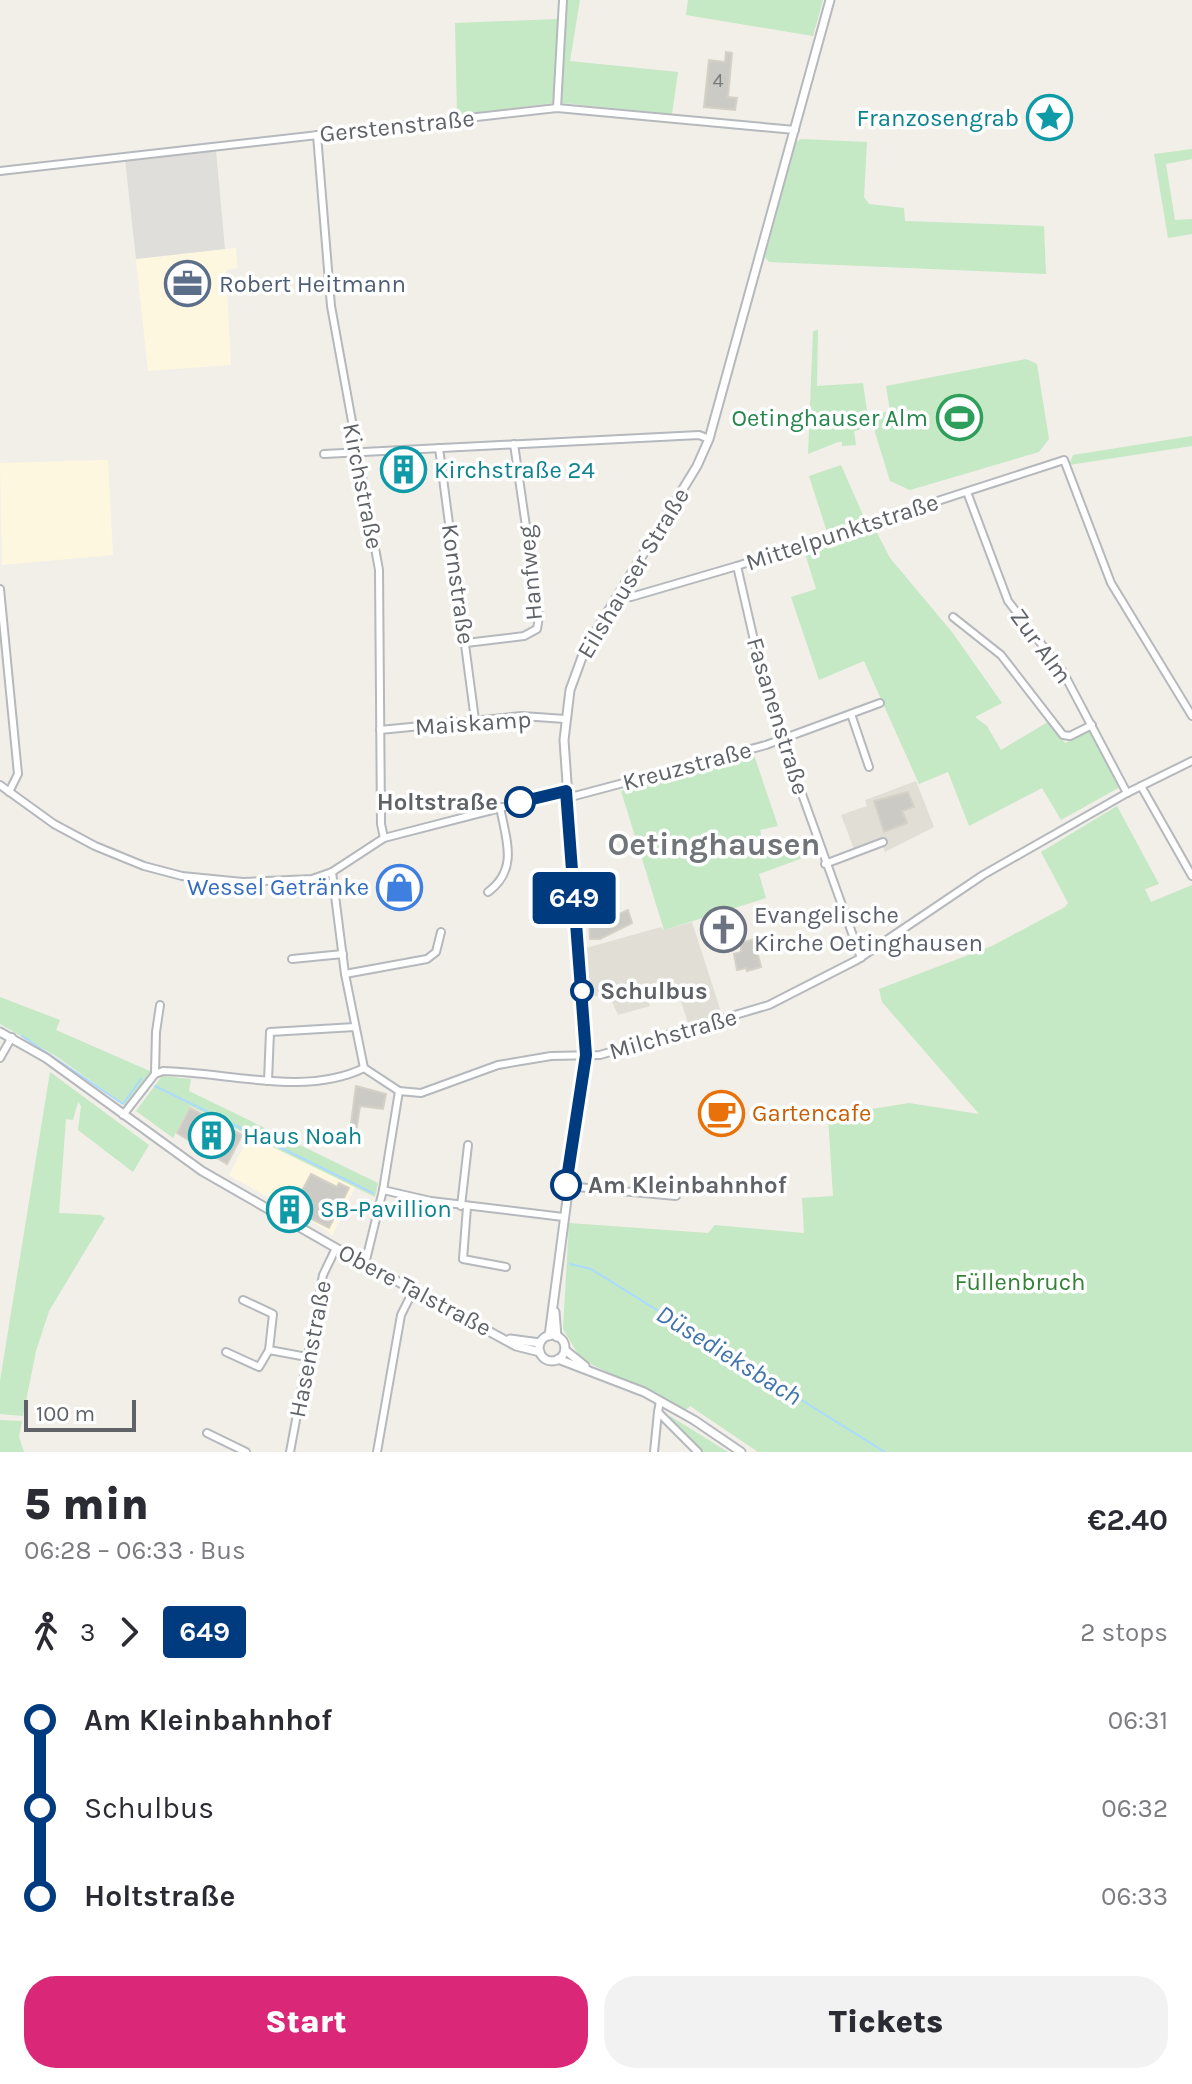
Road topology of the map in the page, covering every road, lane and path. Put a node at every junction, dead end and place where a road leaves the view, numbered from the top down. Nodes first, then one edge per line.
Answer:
1 (563, 0) edge
2 (830, 0) edge
3 (557, 108) junction
4 (795, 130) junction
5 (317, 135) junction
6 (0, 171) edge
7 (709, 439) junction
8 (514, 444) junction
9 (439, 448) junction
10 (357, 452) junction
11 (324, 454) dead end
12 (967, 492) junction
13 (737, 566) junction
14 (0, 589) edge
15 (619, 594) junction
16 (953, 617) dead end
17 (466, 643) junction
18 (880, 703) dead end
19 (851, 714) junction
20 (1192, 716) edge
21 (565, 719) junction
22 (475, 720) junction
23 (1092, 725) junction
24 (380, 730) junction
25 (782, 740) junction
26 (1192, 761) edge
27 (869, 767) dead end
28 (0, 785) edge
29 (1141, 786) junction
30 (9, 792) junction
31 (1127, 793) junction
32 (566, 794) junction
33 (500, 807) junction
34 (384, 838) junction
35 (883, 842) dead end
36 (825, 864) junction
37 (332, 872) junction
38 (1192, 876) edge
39 (488, 892) dead end
40 (441, 932) dead end
41 (343, 954) junction
42 (861, 958) junction
43 (292, 959) dead end
44 (345, 974) junction
45 (160, 1005) dead end
46 (355, 1027) junction
47 (0, 1032) edge
48 (12, 1037) junction
49 (586, 1055) junction
50 (0, 1058) edge
51 (364, 1068) junction
52 (155, 1074) junction
53 (268, 1081) junction
54 (399, 1091) junction
55 (123, 1115) junction
56 (468, 1145) dead end
57 (566, 1186) junction
58 (383, 1190) junction
59 (676, 1196) dead end
60 (464, 1206) junction
61 (563, 1217) junction
62 (336, 1248) junction
63 (365, 1264) junction
64 (506, 1267) dead end
65 (413, 1291) junction
66 (243, 1300) dead end
67 (553, 1336) junction
68 (540, 1348) junction
69 (269, 1350) junction
70 (565, 1350) junction
71 (226, 1352) dead end
72 (307, 1357) junction
73 (558, 1359) junction
74 (590, 1369) junction
75 (660, 1401) junction
76 (658, 1412) junction
77 (207, 1433) dead end
78 (246, 1452) edge
79 (290, 1452) edge
80 (377, 1452) edge
81 (654, 1452) edge
82 (698, 1452) edge
83 (741, 1452) edge

1 - 3 street
2 - 4 street, Eilshauser Straße
3 - 4 street, Gerstenstraße
3 - 5 street, Gerstenstraße
4 - 7 street, Eilshauser Straße
5 - 6 street, Gerstenstraße
5 - 10 street, Kirchstraße
7 - 8 street
7 - 15 street, Eilshauser Straße
8 - 9 street
8 - 17 street, Hanfweg
9 - 10 street
9 - 17 street, Kornstraße
10 - 11 street
10 - 24 street, Kirchstraße
12 - 13 street, Mittelpunktstraße
12 - 20 street, Mittelpunktstraße
12 - 23 street, Zur Alm
13 - 15 street, Mittelpunktstraße
13 - 25 street, Fasanenstraße
14 - 30 street
15 - 21 street, Eilshauser Straße
16 - 23 street
17 - 22 street, Kornstraße
18 - 19 street, Kreuzstraße
19 - 25 street, Kreuzstraße
19 - 27 street
21 - 22 street, Maiskamp
21 - 32 street, Eilshauser Straße
22 - 24 street, Maiskamp
23 - 31 street, Zur Alm
24 - 34 street, Kirchstraße
25 - 32 street, Kreuzstraße
25 - 36 street, Fasanenstraße
26 - 29 street, Milchstraße
28 - 30 street
29 - 31 street, Milchstraße
29 - 38 street
30 - 37 street
31 - 42 street, Milchstraße
32 - 33 street
32 - 49 street, Eilshauser Straße
33 - 34 street
33 - 39 street
34 - 37 street
35 - 36 street
36 - 42 street, Fasanenstraße
37 - 41 street
40 - 44 street
41 - 43 street
41 - 44 street
42 - 49 street, Milchstraße
44 - 46 street
45 - 52 street
46 - 51 street
46 - 53 street
47 - 48 street, Obere Talstraße
48 - 50 street
48 - 55 street, Obere Talstraße
49 - 54 street, Milchstraße
49 - 57 street, Eilshauser Straße
51 - 53 street
51 - 54 street
52 - 53 street
52 - 55 street
54 - 58 street
55 - 62 street, Obere Talstraße
56 - 60 street
57 - 59 street
57 - 61 street, Eilshauser Straße
58 - 60 street
58 - 63 street
60 - 61 street
60 - 64 street
61 - 67 street, Eilshauser Straße
62 - 63 street, Obere Talstraße
62 - 72 street, Hasenstraße
63 - 65 street, Obere Talstraße
65 - 68 street, Obere Talstraße
65 - 80 street
66 - 69 street
67 - 68 street
67 - 70 street
68 - 73 street
69 - 71 street
69 - 72 street
70 - 73 street
70 - 74 street
72 - 79 street, Hasenstraße
73 - 74 street
74 - 75 street
75 - 76 street
75 - 83 street
76 - 81 street
76 - 82 street
77 - 78 street

